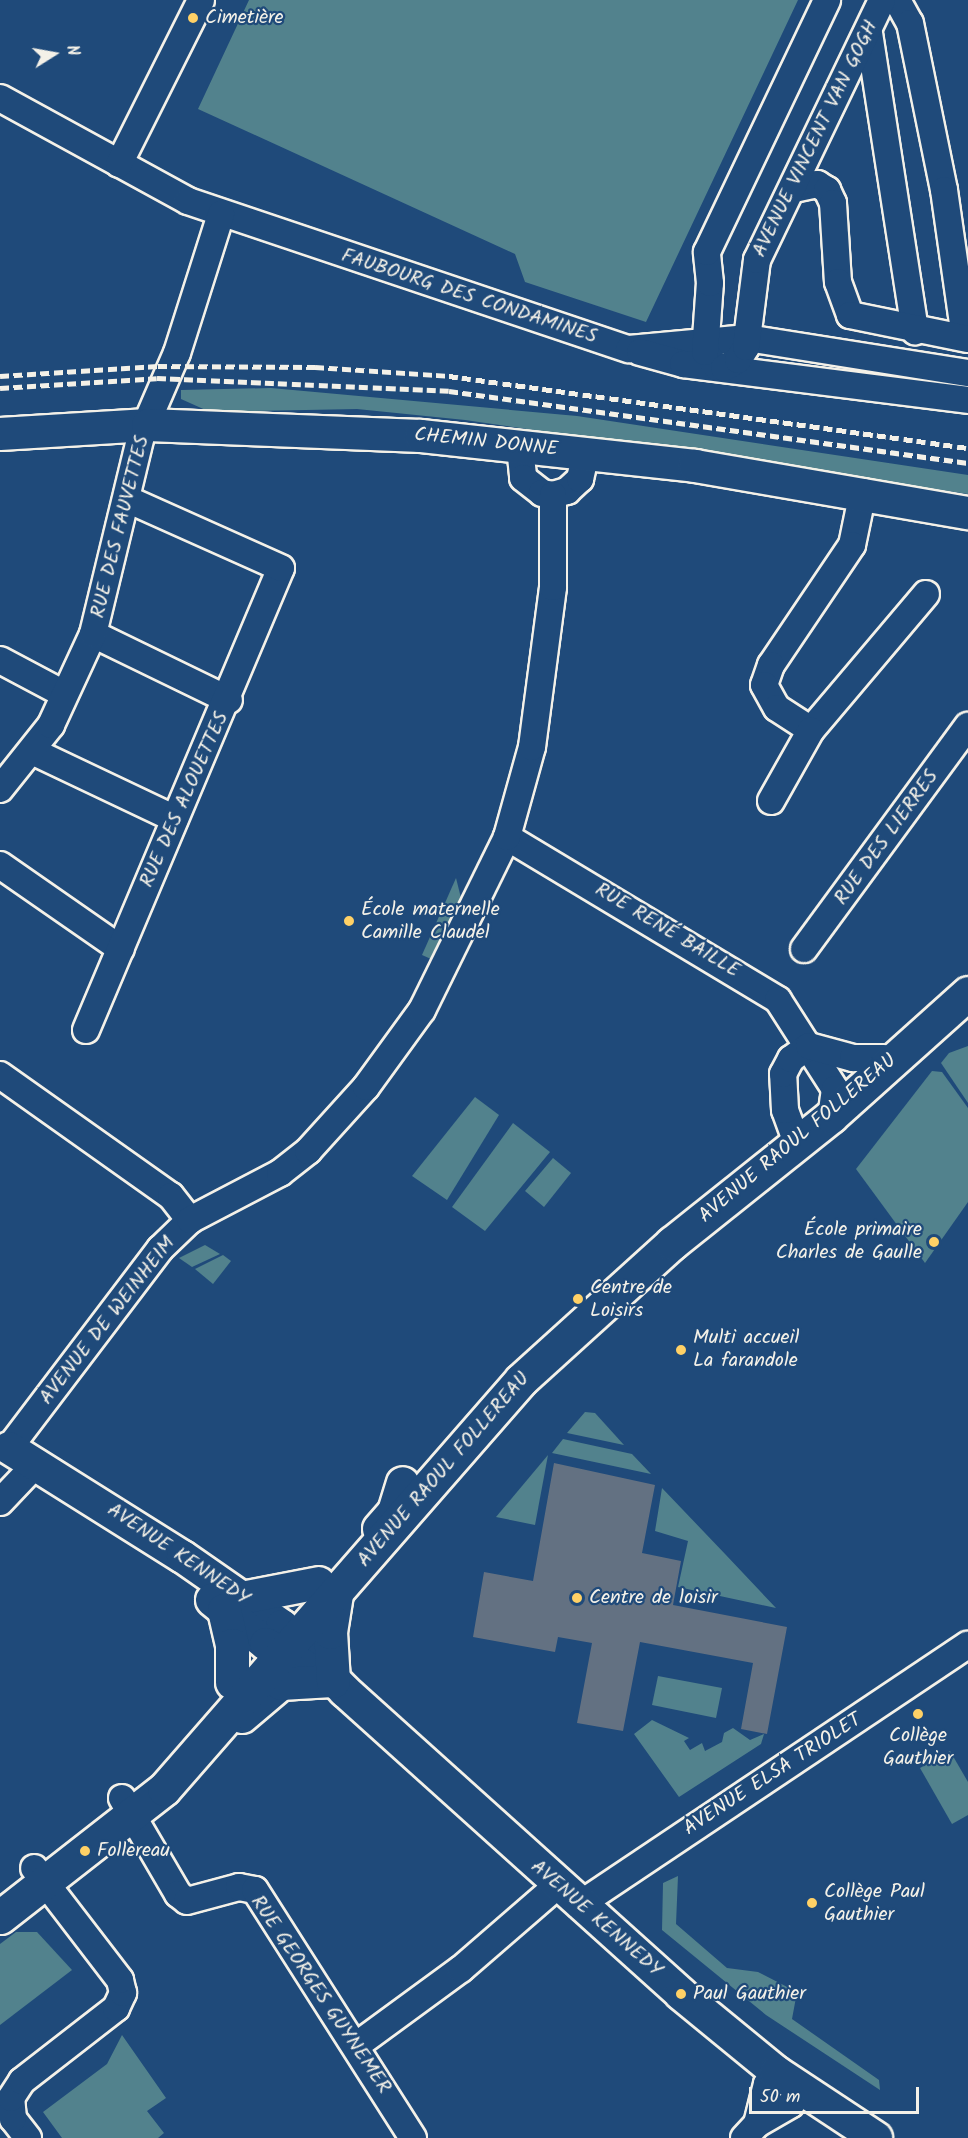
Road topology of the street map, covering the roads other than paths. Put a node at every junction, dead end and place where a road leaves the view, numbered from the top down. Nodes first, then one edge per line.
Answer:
1 (201, 0) edge
2 (827, 0) edge
3 (882, 0) edge
4 (897, 0) edge
5 (869, 33) junction
6 (0, 98) edge
7 (119, 164) junction
8 (794, 189) junction
9 (221, 214) junction
10 (958, 219) edge
11 (752, 279) junction
12 (710, 283) junction
13 (915, 331) junction
14 (705, 338) junction
15 (747, 338) junction
16 (967, 339) edge
17 (628, 349) junction
18 (720, 368) junction
19 (968, 373) edge
20 (968, 400) edge
21 (148, 425) junction
22 (0, 434) edge
23 (520, 447) junction
24 (586, 454) junction
25 (863, 492) junction
26 (553, 495) junction
27 (127, 499) junction
28 (968, 513) edge
29 (926, 594) dead end
30 (93, 634) junction
31 (0, 660) edge
32 (64, 694) junction
33 (229, 700) junction
34 (968, 726) edge
35 (811, 730) junction
36 (32, 751) junction
37 (0, 789) edge
38 (771, 801) dead end
39 (175, 819) junction
40 (507, 837) junction
41 (0, 865) edge
42 (121, 949) junction
43 (804, 949) dead end
44 (968, 993) edge
45 (87, 1030) dead end
46 (809, 1046) junction
47 (897, 1052) junction
48 (0, 1075) edge
49 (833, 1103) junction
50 (792, 1133) junction
51 (190, 1220) junction
52 (5, 1445) edge
53 (35, 1466) junction
54 (403, 1483) junction
55 (0, 1502) edge
56 (328, 1589) junction
57 (233, 1604) junction
58 (283, 1642) junction
59 (968, 1645) edge
60 (333, 1681) junction
61 (232, 1682) junction
62 (164, 1789) junction
63 (127, 1806) junction
64 (39, 1875) junction
65 (0, 1894) edge
66 (568, 1895) junction
67 (0, 1917) edge
68 (357, 2045) junction
69 (788, 2081) junction
70 (750, 2131) edge
71 (28, 2138) edge
72 (413, 2138) edge
73 (876, 2138) edge

1 - 7 street
2 - 12 street
3 - 5 street, AVENUE VINCENT VAN GOGH
4 - 10 street
5 - 8 street, AVENUE VINCENT VAN GOGH
5 - 13 street
6 - 7 street, FAUBOURG DES CONDAMINES
7 - 9 street, FAUBOURG DES CONDAMINES
8 - 11 street, AVENUE VINCENT VAN GOGH
8 - 13 street
9 - 17 street, FAUBOURG DES CONDAMINES
9 - 21 street, RUE DES FAUVETTES
10 - 16 street
11 - 12 street, AVENUE VINCENT VAN GOGH
11 - 15 street, AVENUE VINCENT VAN GOGH
12 - 14 street
13 - 16 street
14 - 15 street, FAUBOURG DES CONDAMINES
14 - 17 street, FAUBOURG DES CONDAMINES
14 - 18 street
15 - 18 street, AVENUE VINCENT VAN GOGH
15 - 19 street, FAUBOURG DES CONDAMINES
17 - 18 street
18 - 20 street
21 - 22 street, CHEMIN DONNE
21 - 23 street, CHEMIN DONNE
21 - 27 street, RUE DES FAUVETTES
23 - 24 street, CHEMIN DONNE
23 - 26 street
24 - 25 street, CHEMIN DONNE
24 - 26 street
25 - 28 street, CHEMIN DONNE
25 - 35 street
26 - 40 street, AVENUE DE WEINHEIM
27 - 30 street, RUE DES FAUVETTES
27 - 33 street, RUE DES ALOUETTES
29 - 35 street
30 - 32 street, RUE DES FAUVETTES
30 - 33 street
31 - 32 street
32 - 36 street, RUE DES FAUVETTES
33 - 39 street, RUE DES ALOUETTES
34 - 43 street, RUE DES LIERRES
35 - 38 street
36 - 37 street, RUE DES FAUVETTES
36 - 39 street
39 - 42 street, RUE DES ALOUETTES
40 - 46 street, RUE RENÉ BAILLE
40 - 51 street, AVENUE DE WEINHEIM
41 - 42 street
42 - 45 street, RUE DES ALOUETTES
44 - 47 main road, AVENUE RAOUL FOLLEREAU
46 - 47 street
46 - 49 street, RUE RENÉ BAILLE
46 - 50 street
47 - 49 main road, AVENUE RAOUL FOLLEREAU
48 - 51 street
49 - 50 main road, AVENUE RAOUL FOLLEREAU
50 - 54 main road, AVENUE RAOUL FOLLEREAU
50 - 56 main road, AVENUE RAOUL FOLLEREAU
51 - 52 street, AVENUE DE WEINHEIM
52 - 53 street, AVENUE KENNEDY
53 - 55 street
53 - 57 street, AVENUE KENNEDY
54 - 56 main road, AVENUE RAOUL FOLLEREAU
54 - 58 street
56 - 57 street
56 - 58 main road, AVENUE RAOUL FOLLEREAU
56 - 60 main road
57 - 58 street, AVENUE KENNEDY
57 - 61 main road
58 - 60 street, AVENUE KENNEDY
58 - 61 main road, AVENUE RAOUL FOLLEREAU
58 - 62 main road, AVENUE RAOUL FOLLEREAU
59 - 66 street, AVENUE ELSA TRIOLET
60 - 62 street
60 - 66 street, AVENUE KENNEDY
61 - 63 main road, AVENUE RAOUL FOLLEREAU
62 - 63 main road, AVENUE RAOUL FOLLEREAU
63 - 64 main road, AVENUE RAOUL FOLLEREAU
63 - 68 street, RUE GEORGES GUYNEMER
64 - 65 main road, AVENUE RAOUL FOLLEREAU
64 - 67 main road, AVENUE RAOUL FOLLEREAU
64 - 71 street
66 - 68 street, AVENUE ELSA TRIOLET
66 - 69 street, AVENUE KENNEDY
68 - 72 street, RUE GEORGES GUYNEMER
69 - 70 street
69 - 73 street, AVENUE KENNEDY

